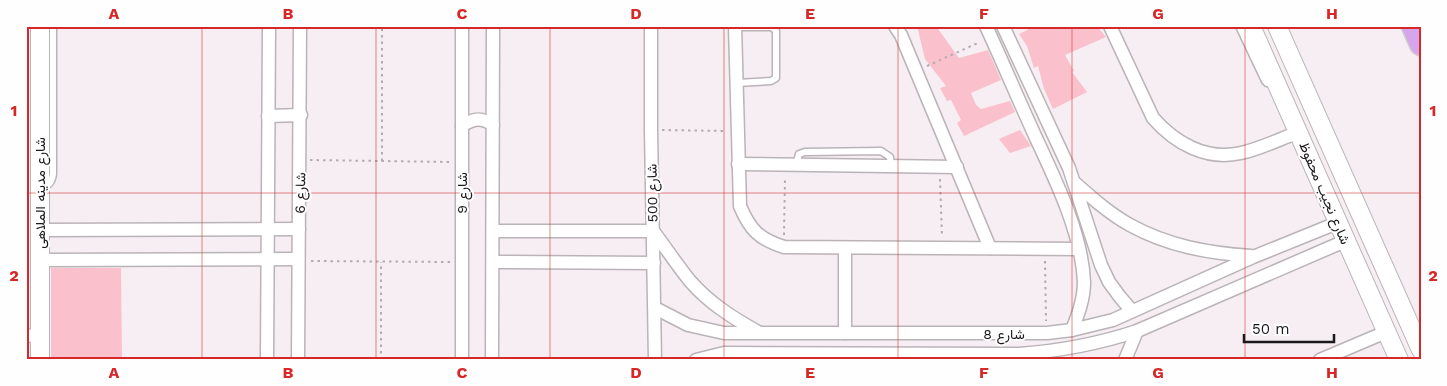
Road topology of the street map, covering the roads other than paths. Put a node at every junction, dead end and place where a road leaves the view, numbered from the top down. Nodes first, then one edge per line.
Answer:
1 (40, 26) edge
2 (53, 26) edge
3 (269, 26) edge
4 (300, 26) edge
5 (462, 26) edge
6 (493, 26) edge
7 (651, 26) edge
8 (895, 26) edge
9 (1003, 26) edge
10 (1110, 26) edge
11 (1239, 26) edge
12 (1251, 26) edge
13 (1277, 26) edge
14 (1413, 26) edge
15 (735, 27) edge
16 (988, 32) edge
17 (1421, 44) edge
18 (1012, 46) junction
19 (998, 52) junction
20 (1276, 82) junction
21 (737, 83) junction
22 (300, 115) junction
23 (268, 116) junction
24 (493, 125) junction
25 (462, 126) junction
26 (1299, 132) junction
27 (738, 164) junction
28 (957, 167) junction
29 (1075, 183) junction
30 (40, 188) junction
31 (1338, 223) junction
32 (268, 229) junction
33 (299, 229) junction
34 (33, 230) edge
35 (493, 231) junction
36 (653, 232) junction
37 (1345, 240) junction
38 (1095, 247) junction
39 (845, 248) junction
40 (990, 248) junction
41 (1078, 250) junction
42 (1253, 257) junction
43 (267, 259) junction
44 (33, 260) edge
45 (298, 260) junction
46 (493, 262) junction
47 (654, 263) junction
48 (1388, 276) junction
49 (1366, 286) junction
50 (655, 308) junction
51 (1132, 311) junction
52 (1072, 330) junction
53 (1137, 331) junction
54 (758, 332) junction
55 (1386, 332) junction
56 (845, 334) junction
57 (970, 334) junction
58 (33, 336) edge
59 (1421, 350) edge
60 (971, 354) junction
61 (1022, 357) edge
62 (40, 360) edge
63 (267, 360) edge
64 (298, 360) edge
65 (462, 360) edge
66 (492, 360) edge
67 (655, 360) edge
68 (696, 360) edge
69 (1125, 360) edge
70 (1320, 360) edge
71 (1399, 360) edge

1 - 30 street, شارع مدينه الملاهى
2 - 30 lane
3 - 23 street
4 - 22 street, شارع 6
5 - 25 street, شارع 9
6 - 24 street
7 - 36 street, شارع 500
8 - 28 street
9 - 18 street
10 - 26 street
11 - 20 lane
12 - 20 street, شارع نجيب محفوظ
13 - 48 street, شارع نجيب محفوظ
14 - 17 highway
15 - 21 street
15 - 21 lane
16 - 19 street
18 - 19 street
18 - 29 street
19 - 41 street
20 - 26 street, شارع نجيب محفوظ
21 - 27 street
22 - 23 street
22 - 33 street, شارع 6
23 - 32 street
24 - 25 street
24 - 35 street
25 - 65 street, شارع 9
26 - 31 street, شارع نجيب محفوظ
27 - 28 street
27 - 39 street
28 - 40 street
29 - 38 street
29 - 42 street
30 - 34 street, شارع مدينه الملاهى
31 - 37 street, شارع نجيب محفوظ
31 - 42 street, شارع 8
32 - 33 street
32 - 34 street
32 - 43 street
33 - 45 street, شارع 6
34 - 44 street, شارع مدينه الملاهى
35 - 36 street
35 - 46 street
36 - 47 street, شارع 500
36 - 54 street
37 - 49 street, شارع نجيب محفوظ
37 - 53 street, شارع 8
38 - 41 street
38 - 51 street
39 - 40 street
39 - 56 street
40 - 41 street
41 - 52 street
42 - 51 street, شارع 8
43 - 44 street
43 - 45 street
43 - 63 street
44 - 58 street, شارع مدينه الملاهى
45 - 64 street, شارع 6
46 - 47 street
46 - 66 street
47 - 50 street, شارع 500
48 - 49 street
48 - 59 street, شارع نجيب محفوظ
49 - 55 street, شارع نجيب محفوظ
50 - 54 street, شارع 8
50 - 67 street, شارع 500
51 - 52 street, شارع 8
52 - 57 street, شارع 8
53 - 61 street, شارع 8
53 - 69 street
54 - 56 street, شارع 8
55 - 70 street
55 - 71 street, شارع نجيب محفوظ
56 - 57 street, شارع 8
57 - 60 street
58 - 62 street, شارع مدينه الملاهى
60 - 61 street, شارع 8
60 - 68 street, شارع 8

